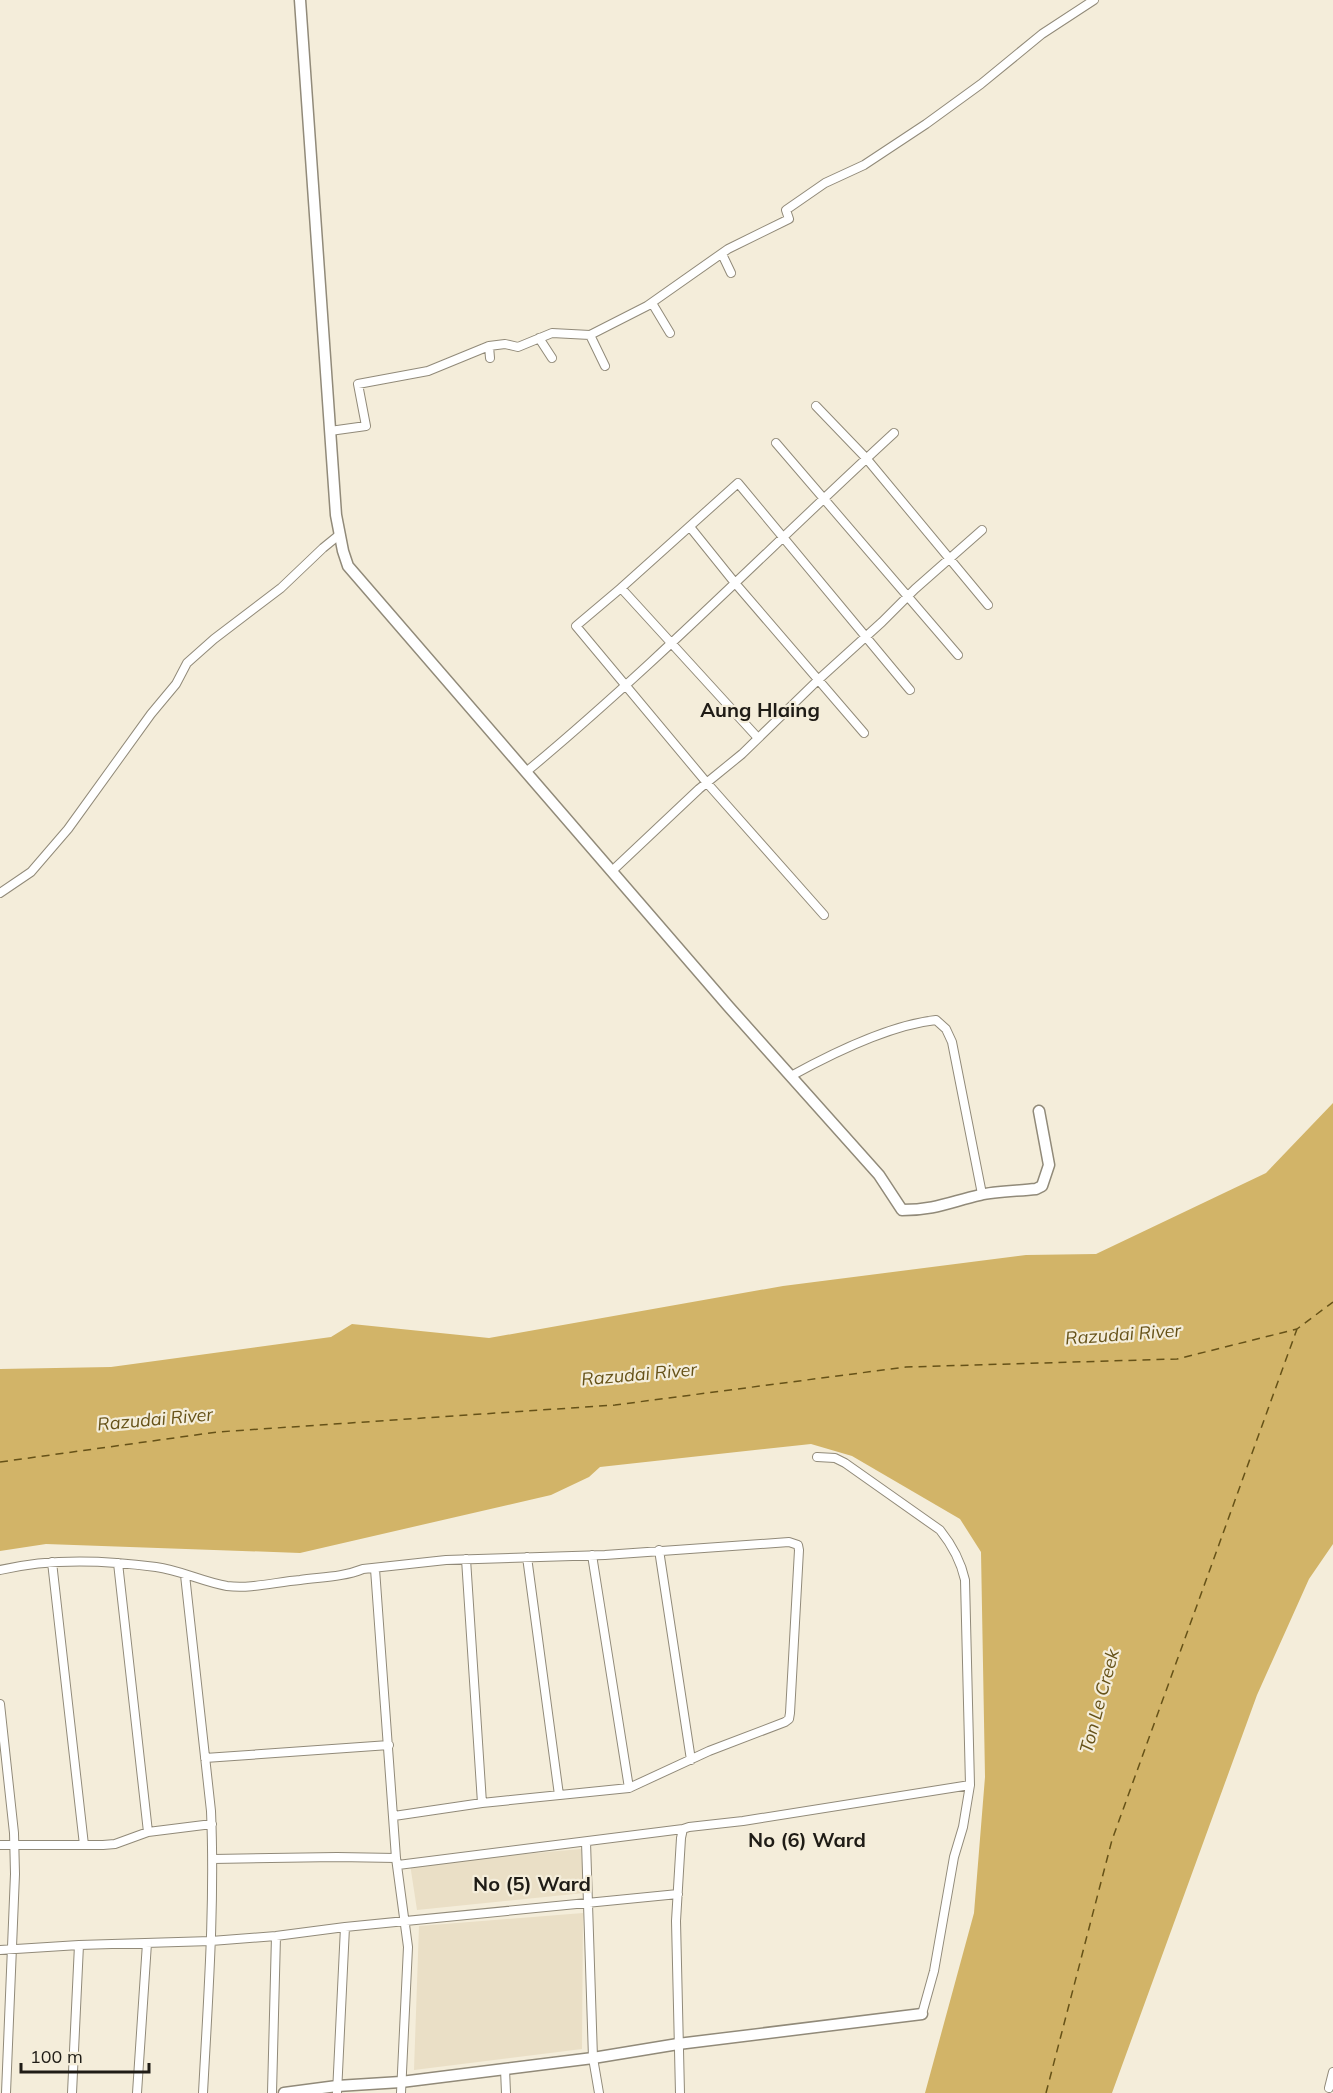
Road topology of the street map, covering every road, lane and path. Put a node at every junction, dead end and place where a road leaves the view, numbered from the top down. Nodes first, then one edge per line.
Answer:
1 (300, 0) edge
2 (1094, 0) edge
3 (722, 254) junction
4 (731, 273) dead end
5 (652, 303) junction
6 (670, 333) dead end
7 (590, 335) junction
8 (539, 338) junction
9 (489, 346) junction
10 (490, 358) dead end
11 (552, 358) dead end
12 (605, 366) dead end
13 (816, 406) dead end
14 (330, 431) junction
15 (894, 433) dead end
16 (776, 443) dead end
17 (866, 458) junction
18 (823, 499) junction
19 (690, 527) junction
20 (982, 530) dead end
21 (339, 535) junction
22 (783, 538) junction
23 (950, 557) junction
24 (735, 583) junction
25 (621, 588) junction
26 (907, 597) junction
27 (988, 605) dead end
28 (866, 637) junction
29 (671, 644) junction
30 (958, 655) dead end
31 (818, 680) junction
32 (627, 685) junction
33 (910, 690) dead end
34 (864, 733) dead end
35 (758, 738) junction
36 (526, 772) junction
37 (707, 783) junction
38 (612, 871) junction
39 (0, 893) edge
40 (824, 915) dead end
41 (791, 1076) junction
42 (1039, 1111) dead end
43 (982, 1194) junction
44 (817, 1457) dead end
45 (660, 1550) junction
46 (592, 1555) junction
47 (527, 1557) junction
48 (466, 1559) junction
49 (52, 1562) junction
50 (118, 1563) junction
51 (375, 1569) junction
52 (0, 1570) edge
53 (185, 1575) junction
54 (0, 1704) edge
55 (389, 1745) junction
56 (205, 1758) junction
57 (691, 1760) junction
58 (970, 1785) junction
59 (629, 1788) junction
60 (559, 1796) junction
61 (482, 1803) junction
62 (394, 1816) junction
63 (212, 1824) junction
64 (683, 1829) junction
65 (148, 1833) junction
66 (586, 1842) junction
67 (0, 1845) edge
68 (15, 1845) junction
69 (84, 1845) junction
70 (213, 1859) junction
71 (397, 1861) junction
72 (678, 1894) junction
73 (590, 1904) junction
74 (406, 1922) junction
75 (345, 1927) junction
76 (276, 1936) junction
77 (211, 1941) junction
78 (147, 1943) junction
79 (80, 1945) junction
80 (12, 1949) junction
81 (0, 1950) edge
82 (922, 2014) joint
83 (678, 2044) junction
84 (593, 2058) junction
85 (505, 2069) junction
86 (1333, 2072) edge
87 (401, 2088) edge
88 (337, 2090) edge
89 (1330, 2090) edge
90 (6, 2093) edge
91 (72, 2093) edge
92 (137, 2093) edge
93 (203, 2093) edge
94 (272, 2093) edge
95 (284, 2093) edge
96 (506, 2093) edge
97 (598, 2093) edge
98 (681, 2093) edge

1 - 14 street
2 - 3 street
3 - 4 street
3 - 5 street
5 - 6 street
5 - 7 street
7 - 8 street
7 - 12 street
8 - 9 street
8 - 11 street
9 - 10 street
9 - 14 street
13 - 17 street
14 - 21 street
15 - 17 street
16 - 18 street
17 - 18 street
17 - 23 street
18 - 22 street
18 - 26 street
19 - 22 street
19 - 24 street
19 - 25 street
20 - 23 street
21 - 36 street
21 - 39 street
22 - 24 street
22 - 28 street
23 - 26 street
23 - 27 street
24 - 29 street
24 - 31 street
25 - 29 street
25 - 32 street
26 - 28 street
26 - 30 street
28 - 31 street
28 - 33 street
29 - 32 street
29 - 35 street
31 - 34 street
31 - 35 street
32 - 36 street
32 - 37 street
35 - 37 street
36 - 38 street
37 - 38 street
37 - 40 street
38 - 41 street
41 - 43 street
41 - 43 street
42 - 43 street
44 - 58 street
45 - 46 street
45 - 57 street
45 - 57 street
46 - 47 street
46 - 59 street
47 - 48 street
47 - 60 street
48 - 51 street
48 - 61 street
49 - 50 street
49 - 52 street
49 - 69 street
50 - 53 street
50 - 65 street
51 - 53 street
51 - 55 street
53 - 56 street
54 - 68 street
55 - 56 street
55 - 62 street
56 - 63 street
57 - 59 street
58 - 64 street
58 - 82 street
59 - 60 street
60 - 61 street
61 - 62 street
62 - 71 street
63 - 65 street
63 - 70 street
64 - 66 street
64 - 72 street
65 - 69 street
66 - 71 street
66 - 73 street
67 - 68 street
68 - 69 street
68 - 80 street
70 - 71 street
70 - 77 street
71 - 74 street
72 - 73 street
72 - 83 street
73 - 74 street
73 - 84 street
74 - 75 street
74 - 87 street
75 - 76 street
75 - 88 street
76 - 77 street
76 - 94 street
77 - 78 street
77 - 93 street
78 - 79 street
78 - 92 street
79 - 80 street
79 - 91 street
80 - 81 street
80 - 90 street
82 - 83 street
83 - 84 street
83 - 98 street
84 - 85 street
84 - 97 street
85 - 87 street
85 - 96 street
86 - 89 street
87 - 88 street
88 - 95 street

